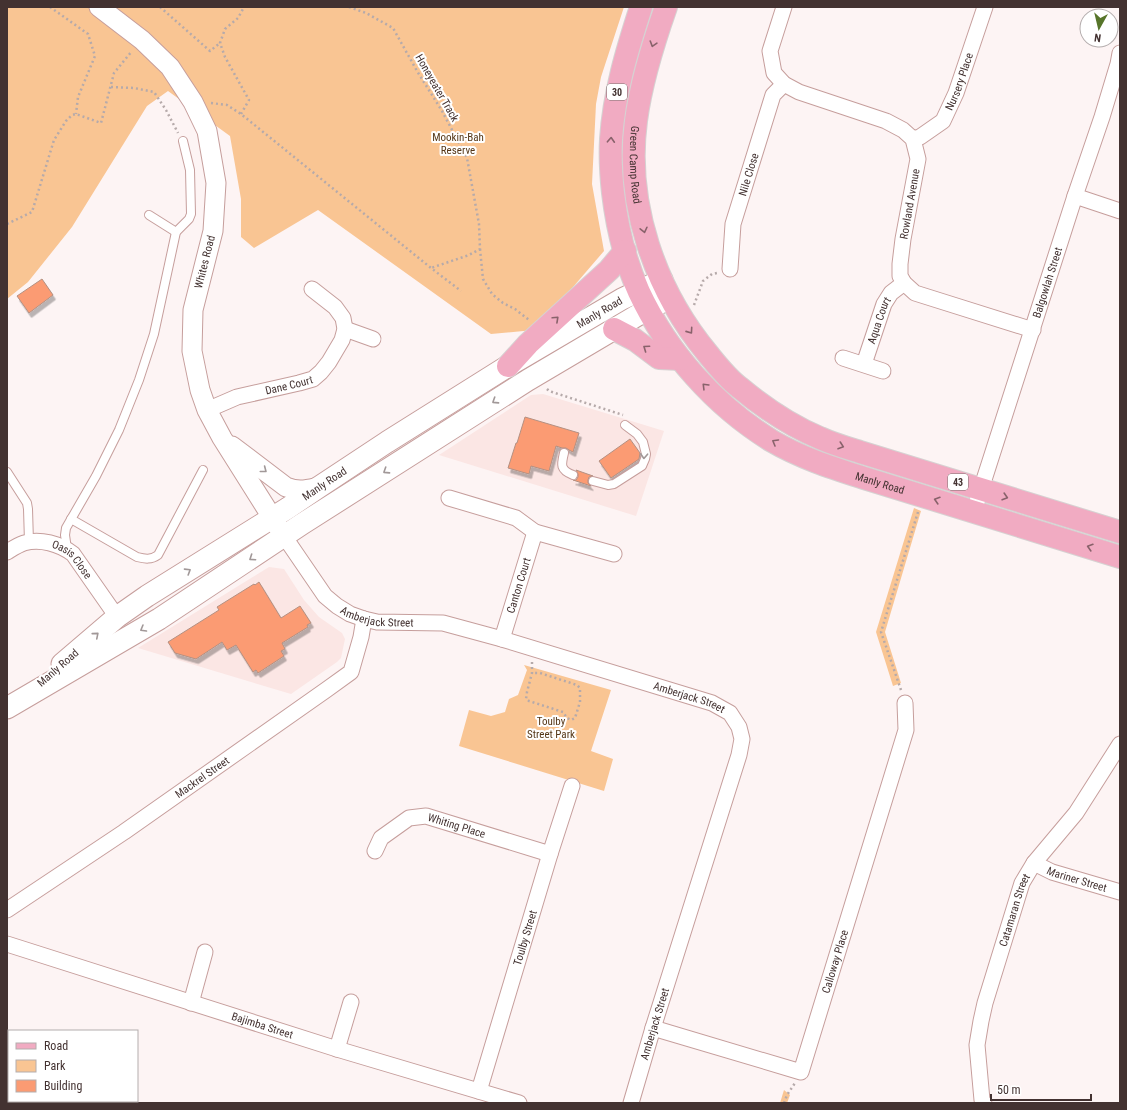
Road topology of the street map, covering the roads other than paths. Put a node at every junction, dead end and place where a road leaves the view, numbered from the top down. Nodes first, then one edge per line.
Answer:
1 (99, 7) edge
2 (641, 7) edge
3 (666, 7) edge
4 (784, 7) edge
5 (985, 7) edge
6 (1120, 53) edge
7 (784, 84) junction
8 (913, 139) junction
9 (183, 141) road end
10 (1075, 196) junction
11 (1120, 211) edge
12 (149, 215) dead end
13 (176, 232) junction
14 (624, 251) junction
15 (730, 270) road end
16 (904, 283) junction
17 (312, 289) dead end
18 (666, 289) junction
19 (643, 300) junction
20 (345, 329) junction
21 (614, 329) junction
22 (1033, 330) junction
23 (373, 339) dead end
24 (680, 358) junction
25 (843, 358) dead end
26 (864, 364) junction
27 (508, 366) junction
28 (884, 371) dead end
29 (207, 410) junction
30 (625, 425) dead end
31 (222, 438) junction
32 (800, 442) junction
33 (564, 453) dead end
34 (203, 470) dead end
35 (7, 472) edge
36 (573, 475) dead end
37 (593, 481) dead end
38 (319, 487) junction
39 (981, 489) junction
40 (449, 498) dead end
41 (974, 512) junction
42 (272, 518) junction
43 (72, 519) junction
44 (535, 532) junction
45 (1120, 532) edge
46 (284, 536) junction
47 (29, 542) junction
48 (67, 549) junction
49 (7, 552) edge
50 (614, 554) dead end
51 (1120, 557) edge
52 (117, 617) junction
53 (364, 619) junction
54 (502, 639) junction
55 (16, 703) edge
56 (905, 703) road end
57 (1120, 744) edge
58 (572, 786) dead end
59 (375, 851) dead end
60 (550, 854) junction
61 (1034, 863) junction
62 (1120, 892) edge
63 (7, 910) edge
64 (7, 944) edge
65 (205, 952) dead end
66 (351, 1002) dead end
67 (191, 1003) junction
68 (653, 1028) junction
69 (337, 1049) junction
70 (479, 1091) junction
71 (519, 1103) edge
72 (631, 1103) edge
73 (984, 1103) edge

1 - 29 street, Whites Road
14 -> 2 main road, 30
3 -> 18 main road, Green Camp Road / 30
4 - 7 street
5 - 8 street, Nursery Place
6 - 10 street, Balgowlah Street
7 - 8 street
7 - 15 street, Nile Close
8 - 16 street, Rowland Avenue
9 - 13 lane
10 - 11 street
10 - 22 street, Balgowlah Street
12 - 13 lane
13 - 43 lane
14 - 19 main road, Manly Road / 43
27 -> 14 main road
16 - 22 street
16 - 26 street, Aqua Court
17 - 20 street
18 - 19 main road, Manly Road
18 -> 32 main road, Manly Road / 43
19 - 21 main road, Manly Road
19 - 24 main road, Manly Road / 43
19 - 27 main road, Manly Road
20 - 23 street
20 - 29 street, Dane Court
24 -> 21 main road
21 -> 46 main road, Manly Road
22 - 39 street, Balgowlah Street
32 -> 24 main road, Manly Road / 43
25 - 26 street
26 - 28 street
27 - 38 main road, Manly Road
29 - 31 street, Whites Road
30 -> 37 lane
31 -> 38 street
31 - 42 street, Whites Road
32 -> 39 main road, Manly Road / 43
41 -> 32 main road, Manly Road / 43
33 - 36 lane
34 - 43 lane
35 - 47 lane
38 - 42 main road, Manly Road
39 - 41 street, Balgowlah Street
39 -> 45 main road, Manly Road / 43
40 - 44 street
51 -> 41 main road, Manly Road / 43
42 - 46 street, Whites Road
52 -> 42 main road, Manly Road
43 - 48 lane
44 - 50 street
44 - 54 street, Canton Court
46 - 53 street, Amberjack Street
46 -> 55 main road, Manly Road
47 - 48 street, Oasis Close
47 - 49 street, Oasis Close
48 - 52 street, Oasis Close
55 -> 52 main road, Manly Road
53 - 54 street, Amberjack Street
53 - 63 street, Mackrel Street
54 - 68 street, Amberjack Street
56 - 68 street, Calloway Place
57 - 61 street, Catamaran Street
58 - 60 street, Toulby Street
59 - 60 street, Whiting Place
60 - 70 street, Toulby Street
61 - 62 street, Mariner Street
61 - 73 street, Catamaran Street
64 - 67 street, Bajimba Street
65 - 67 street
66 - 69 street
67 - 69 street, Bajimba Street
68 - 72 street, Amberjack Street
69 - 70 street, Bajimba Street
70 - 71 street, Bajimba Street

